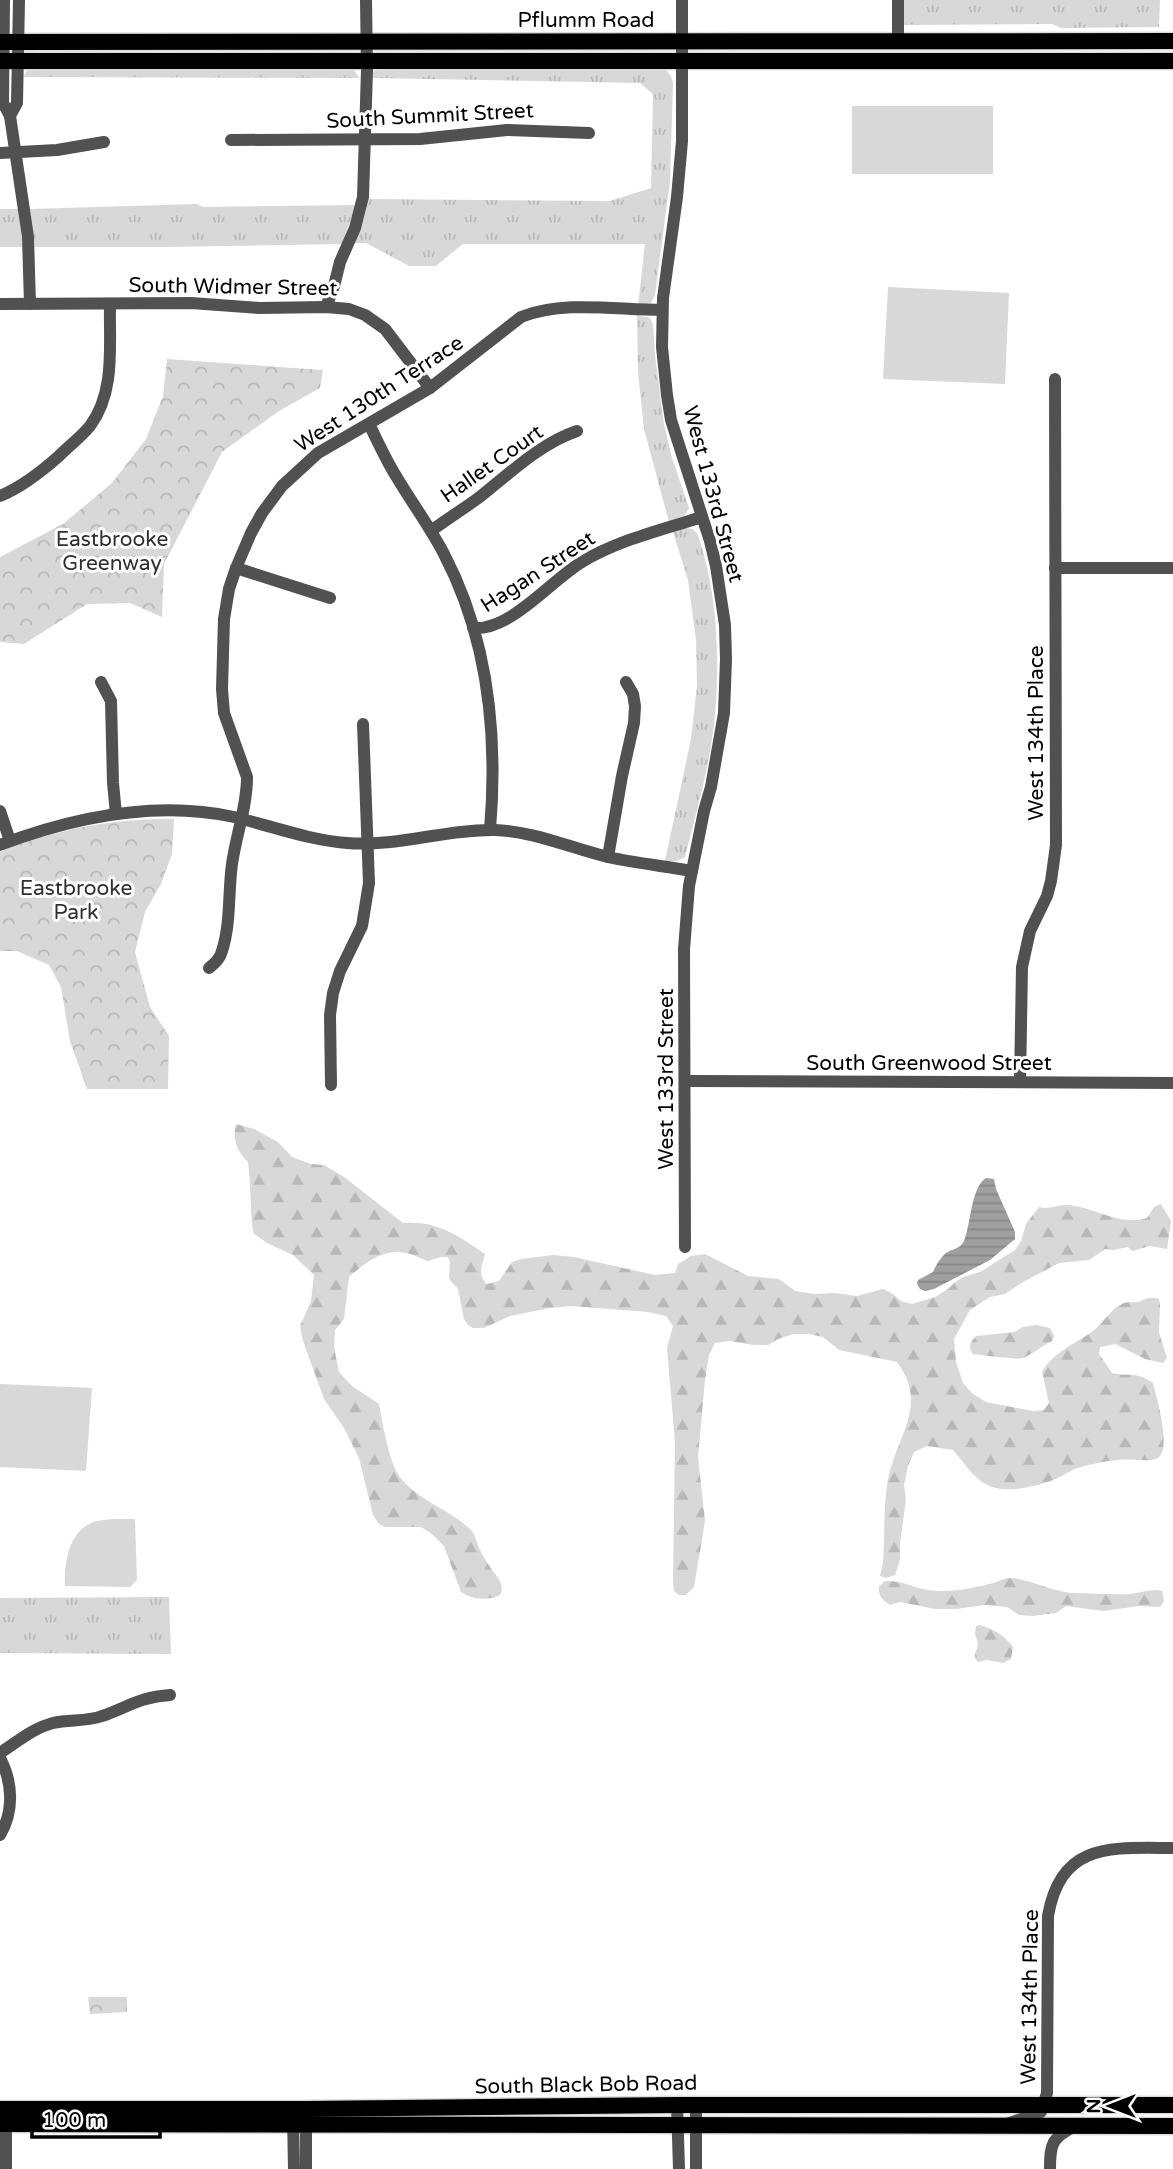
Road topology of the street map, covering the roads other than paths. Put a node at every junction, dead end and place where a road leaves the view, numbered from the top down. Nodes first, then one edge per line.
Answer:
1 (4, 0) edge
2 (19, 0) edge
3 (366, 0) edge
4 (682, 0) edge
5 (898, 0) edge
6 (7, 41) edge
7 (367, 41) junction
8 (682, 41) junction
9 (898, 41) junction
10 (1173, 41) edge
11 (7, 61) edge
12 (367, 61) junction
13 (682, 61) junction
14 (1173, 61) edge
15 (589, 133) dead end
16 (230, 140) dead end
17 (365, 140) junction
18 (104, 142) dead end
19 (0, 153) edge
20 (14, 153) junction
21 (0, 304) edge
22 (30, 304) junction
23 (110, 304) junction
24 (326, 307) junction
25 (662, 310) junction
26 (1055, 379) dead end
27 (430, 388) junction
28 (369, 424) junction
29 (576, 431) dead end
30 (0, 496) edge
31 (702, 517) junction
32 (431, 531) junction
33 (236, 568) junction
34 (1055, 568) junction
35 (1173, 568) edge
36 (330, 598) dead end
37 (474, 628) junction
38 (101, 682) dead end
39 (626, 682) dead end
40 (363, 724) dead end
41 (0, 811) edge
42 (116, 814) junction
43 (241, 819) junction
44 (490, 830) junction
45 (5, 843) edge
46 (367, 844) junction
47 (608, 857) junction
48 (692, 870) junction
49 (209, 968) dead end
50 (686, 1082) junction
51 (1020, 1082) junction
52 (1173, 1083) edge
53 (331, 1085) dead end
54 (685, 1247) dead end
55 (170, 1695) dead end
56 (0, 1755) edge
57 (0, 1835) edge
58 (1173, 1848) edge
59 (677, 2105) junction
60 (696, 2105) junction
61 (1045, 2105) junction
62 (1173, 2105) edge
63 (300, 2117) junction
64 (2, 2119) edge
65 (677, 2126) junction
66 (696, 2126) junction
67 (1000, 2126) junction
68 (1026, 2126) junction
69 (1076, 2126) junction
70 (1173, 2126) edge
71 (1050, 2151) junction
72 (6, 2169) edge
73 (294, 2169) edge
74 (306, 2169) edge
75 (678, 2169) edge
76 (696, 2169) edge
77 (1050, 2169) edge

1 - 6 street
2 - 6 street
3 - 7 street
4 - 8 street, West 133rd Street
5 - 9 street
6 - 7 main road, Pflumm Road
6 - 11 street
7 - 8 main road, Pflumm Road
7 - 12 street
8 - 9 main road, Pflumm Road
8 - 13 street, West 133rd Street
9 - 10 main road, Pflumm Road
11 - 12 main road, Pflumm Road
11 - 20 street
12 - 13 main road, Pflumm Road
12 - 17 street
13 - 14 main road, Pflumm Road
13 - 25 street, West 133rd Street
15 - 17 street, South Summit Street
16 - 17 street, South Summit Street
17 - 24 street
18 - 20 street
19 - 20 street
20 - 22 street
21 - 22 street, South Widmer Street
22 - 23 street, South Widmer Street
23 - 24 street, South Widmer Street
23 - 30 street
24 - 27 street, South Widmer Street
25 - 27 street, West 130th Terrace
25 - 31 street, West 133rd Street
26 - 34 street, West 134th Place
27 - 28 street, West 130th Terrace
28 - 32 street
28 - 33 street, West 130th Terrace
29 - 32 street, Hallet Court
31 - 37 street, Hagan Street
31 - 48 street, West 133rd Street
32 - 37 street
33 - 36 street
33 - 43 street, West 130th Terrace
34 - 35 street
34 - 51 street, West 134th Place
37 - 44 street
38 - 42 street
39 - 47 street
40 - 46 street
41 - 45 street
42 - 43 street
42 - 45 street
43 - 46 street
43 - 49 street, West 130th Terrace
44 - 46 street
44 - 47 street
46 - 53 street
47 - 48 street
48 - 50 street, West 133rd Street
50 - 51 street, South Greenwood Street
50 - 54 street, West 133rd Street
51 - 52 street, South Greenwood Street
55 - 56 street
56 - 57 street
58 - 61 street, West 134th Place
59 - 60 main road, South Black Bob Road
59 - 63 main road, South Black Bob Road
59 - 65 street
60 - 61 main road, South Black Bob Road
60 - 66 street
61 - 62 main road, South Black Bob Road
61 - 67 street, West 134th Place
63 - 64 main road, South Black Bob Road
63 - 65 main road, South Black Bob Road
63 - 73 street
63 - 74 street
64 - 72 street
65 - 66 main road, South Black Bob Road
65 - 75 street
66 - 67 main road, South Black Bob Road
66 - 76 street
67 - 68 main road, South Black Bob Road
68 - 69 main road, South Black Bob Road
68 - 71 street
69 - 70 main road, South Black Bob Road
69 - 71 street
71 - 77 street

